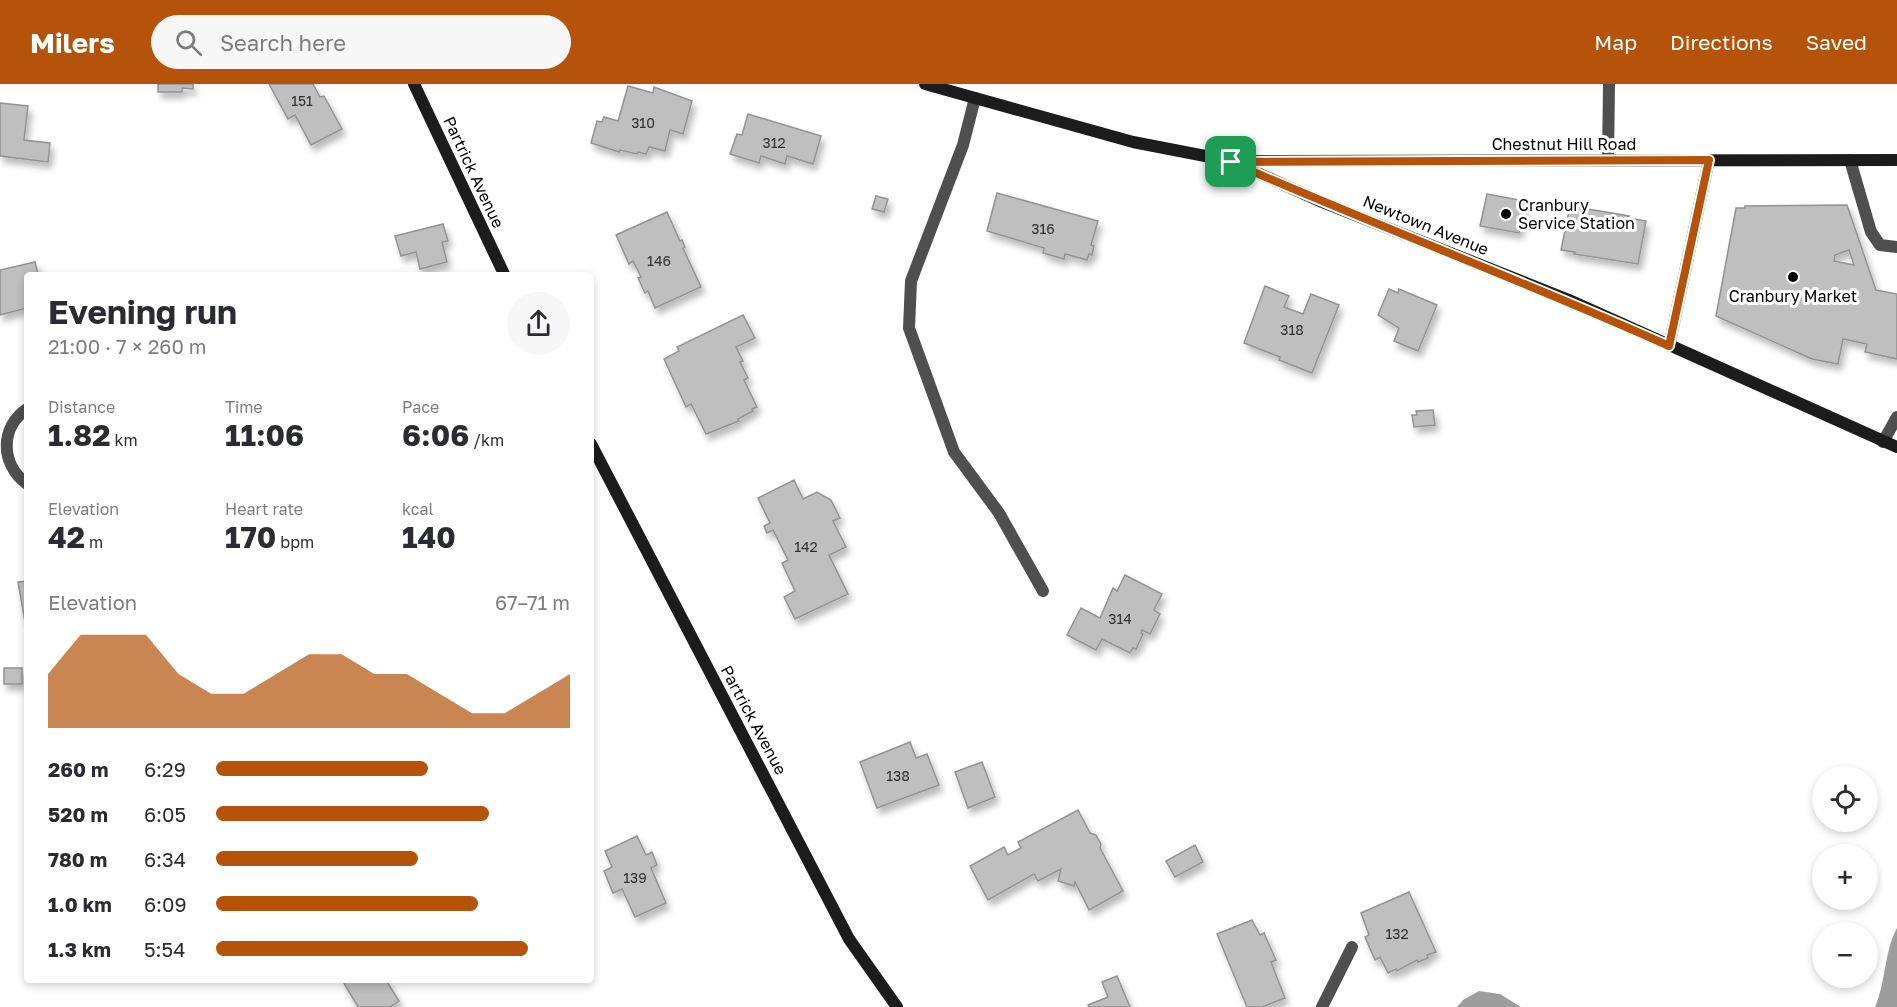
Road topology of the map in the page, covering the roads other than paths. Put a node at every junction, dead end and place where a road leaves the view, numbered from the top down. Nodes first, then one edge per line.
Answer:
1 (414, 84) edge
2 (925, 84) edge
3 (1609, 84) edge
4 (975, 98) junction
5 (1897, 159) edge
6 (1608, 160) junction
7 (1709, 160) junction
8 (1850, 160) junction
9 (1231, 162) junction
10 (1897, 247) edge
11 (503, 272) edge
12 (1669, 346) junction
13 (24, 410) edge
14 (1897, 417) edge
15 (1883, 442) junction
16 (1897, 447) edge
17 (594, 450) edge
18 (1, 451) edge
19 (24, 482) edge
20 (1043, 591) dead end
21 (1352, 947) dead end
22 (897, 1007) edge
23 (1322, 1007) edge

1 - 11 street, Partrick Avenue
2 - 4 street, Newtown Avenue
3 - 6 street
4 - 9 street, Newtown Avenue
4 - 20 street
5 - 8 street, Chestnut Hill Road
6 - 7 street, Chestnut Hill Road
6 - 9 street, Chestnut Hill Road
7 - 8 street, Chestnut Hill Road
7 - 12 street
8 - 10 street
9 - 12 street, Newtown Avenue
12 - 15 street, Newtown Avenue
13 - 18 street
14 - 15 street
15 - 16 street, Newtown Avenue
17 - 22 street, Partrick Avenue
18 - 19 street
21 - 23 street

